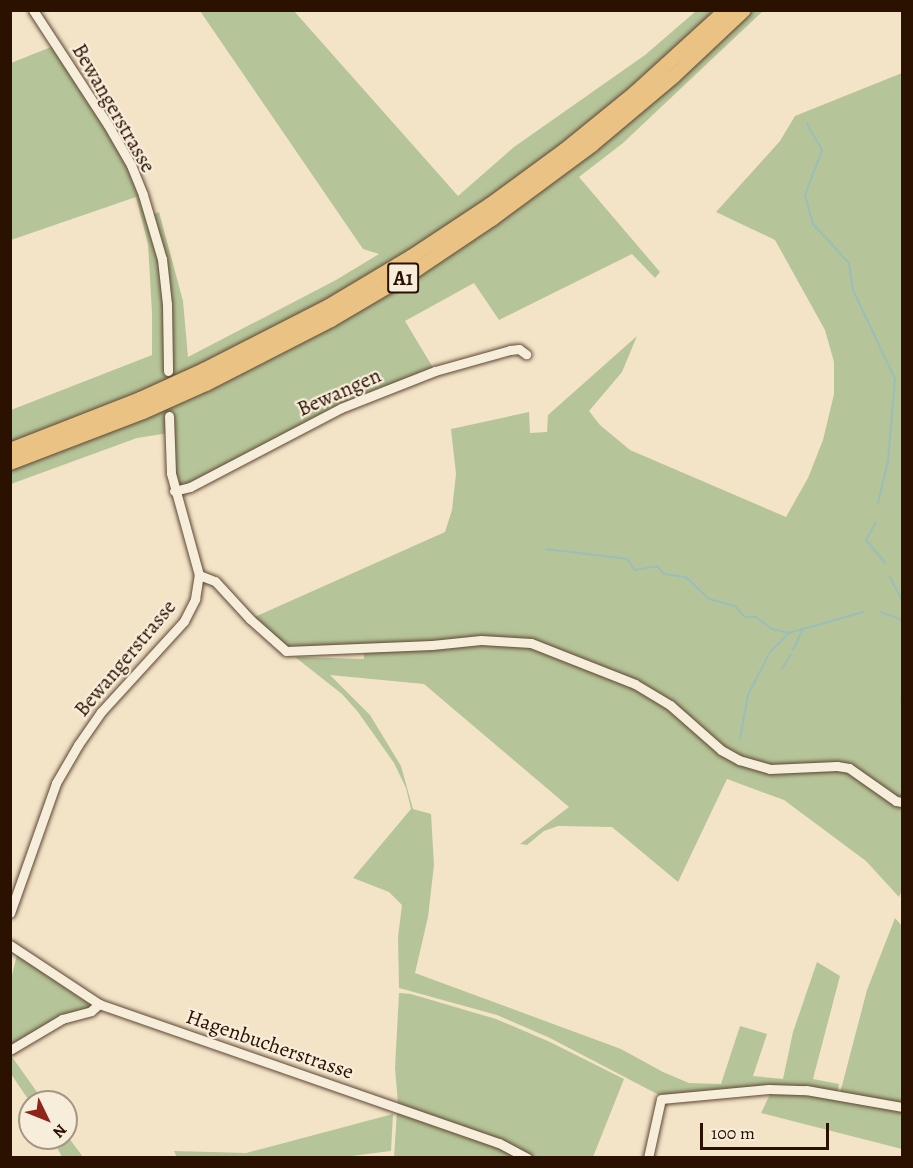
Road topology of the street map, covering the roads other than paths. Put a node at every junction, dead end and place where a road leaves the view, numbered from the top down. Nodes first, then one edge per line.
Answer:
1 (33, 10) edge
2 (726, 10) edge
3 (744, 10) edge
4 (526, 354) dead end
5 (168, 371) dead end
6 (169, 416) dead end
7 (10, 450) edge
8 (10, 464) edge
9 (174, 491) junction
10 (199, 575) junction
11 (903, 802) edge
12 (10, 913) edge
13 (10, 945) edge
14 (99, 1004) junction
15 (10, 1050) edge
16 (903, 1107) edge
17 (527, 1158) edge
18 (648, 1158) edge

1 - 5 street, Bewangerstrasse
2 - 7 highway, A1
3 - 8 highway, A1
4 - 9 street, Bewangen
6 - 9 street, Bewangerstrasse
9 - 10 street, Bewangerstrasse
10 - 11 street
10 - 12 street, Bewangerstrasse
13 - 14 street, Hagenbucherstrasse
14 - 15 street
14 - 17 street, Hagenbucherstrasse
16 - 18 street

